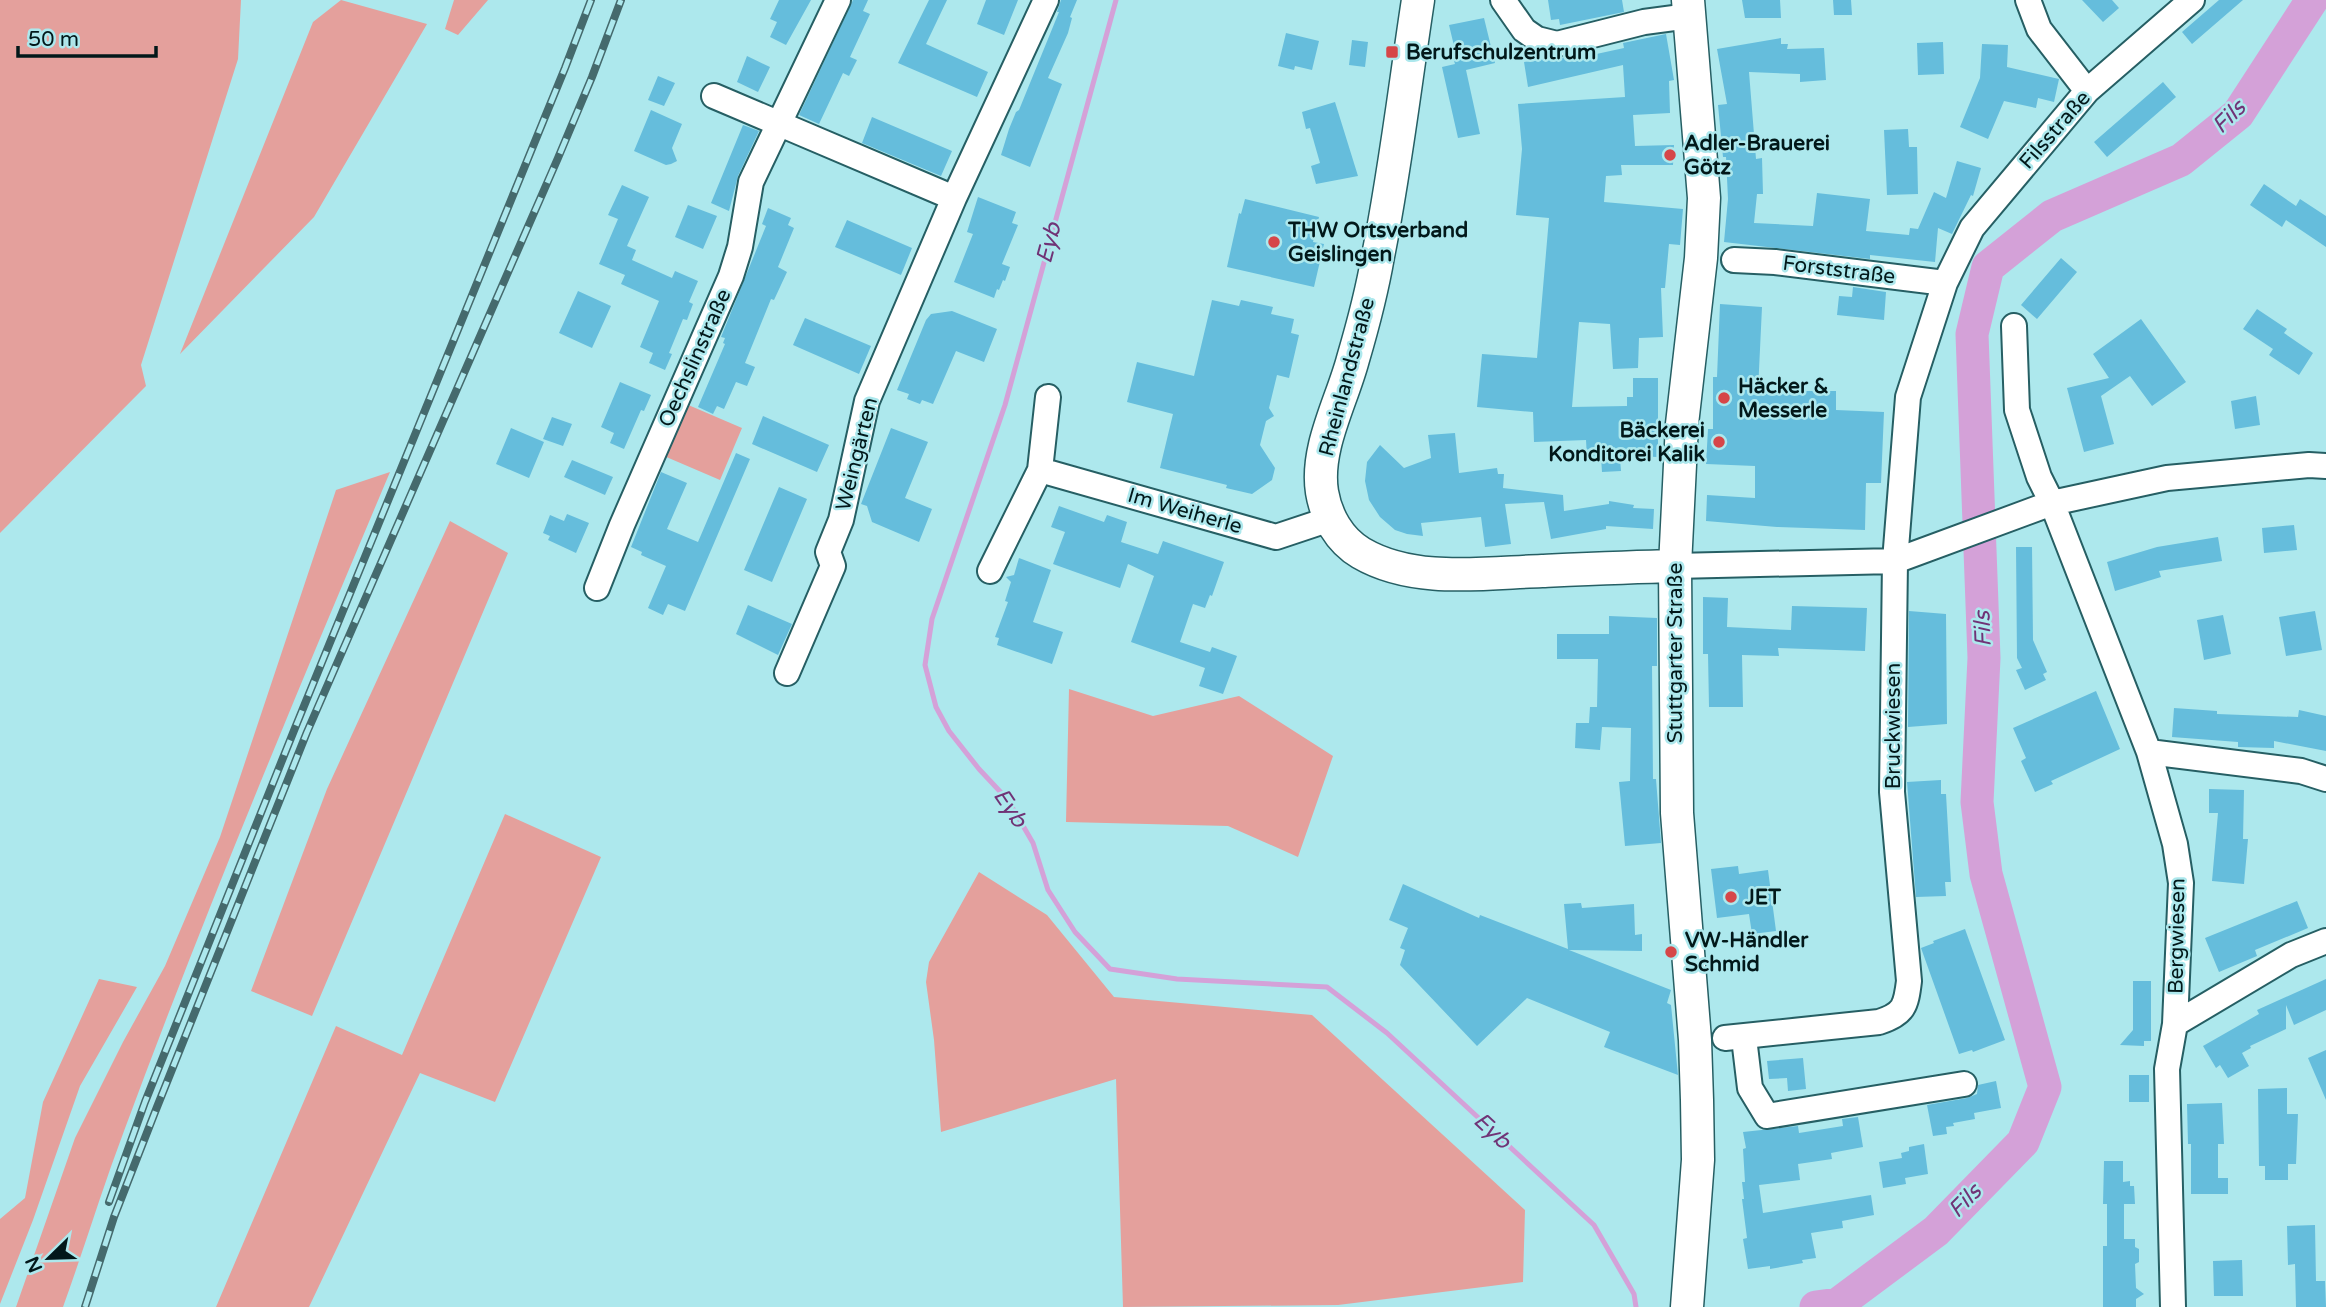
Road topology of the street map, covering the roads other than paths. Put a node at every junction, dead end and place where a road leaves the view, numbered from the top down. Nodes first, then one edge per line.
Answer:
1 (838, 0) edge
2 (1046, 0) edge
3 (1418, 0) edge
4 (1503, 0) edge
5 (2028, 0) edge
6 (2192, 0) edge
7 (1688, 8) edge
8 (2087, 91) junction
9 (714, 96) dead end
10 (779, 124) junction
11 (954, 198) junction
12 (1734, 260) dead end
13 (1945, 283) junction
14 (2014, 326) dead end
15 (1048, 397) dead end
16 (2326, 466) edge
17 (1040, 470) junction
18 (2052, 503) junction
19 (1330, 519) junction
20 (1895, 561) junction
21 (1675, 565) junction
22 (990, 571) dead end
23 (597, 588) dead end
24 (787, 673) dead end
25 (2149, 752) junction
26 (2326, 779) edge
27 (2326, 941) edge
28 (2175, 1024) junction
29 (1964, 1084) dead end
30 (1687, 1307) edge
31 (2173, 1307) edge

1 - 10 street, Oechslinstraße
2 - 11 street, Weingärten
3 - 19 main road, Rheinlandstraße
4 - 7 street
5 - 8 street
6 - 8 street, Filsstraße
7 - 21 main road, Stuttgarter Straße
8 - 13 street, Filsstraße
9 - 10 street
10 - 11 street
10 - 23 street, Oechslinstraße
11 - 24 street, Weingärten
12 - 13 street, Forststraße
13 - 20 street, Bruckwiesen
14 - 18 street, Bergwiesen
15 - 17 street
16 - 18 street
17 - 19 street, Im Weiherle
17 - 22 street
18 - 20 street
18 - 25 street, Bergwiesen
19 - 21 main road, Rheinlandstraße
20 - 21 street
20 - 29 street, Bruckwiesen
21 - 30 main road, Stuttgarter Straße
25 - 26 street
25 - 28 street, Bergwiesen
27 - 28 street
28 - 31 street, Bergwiesen

